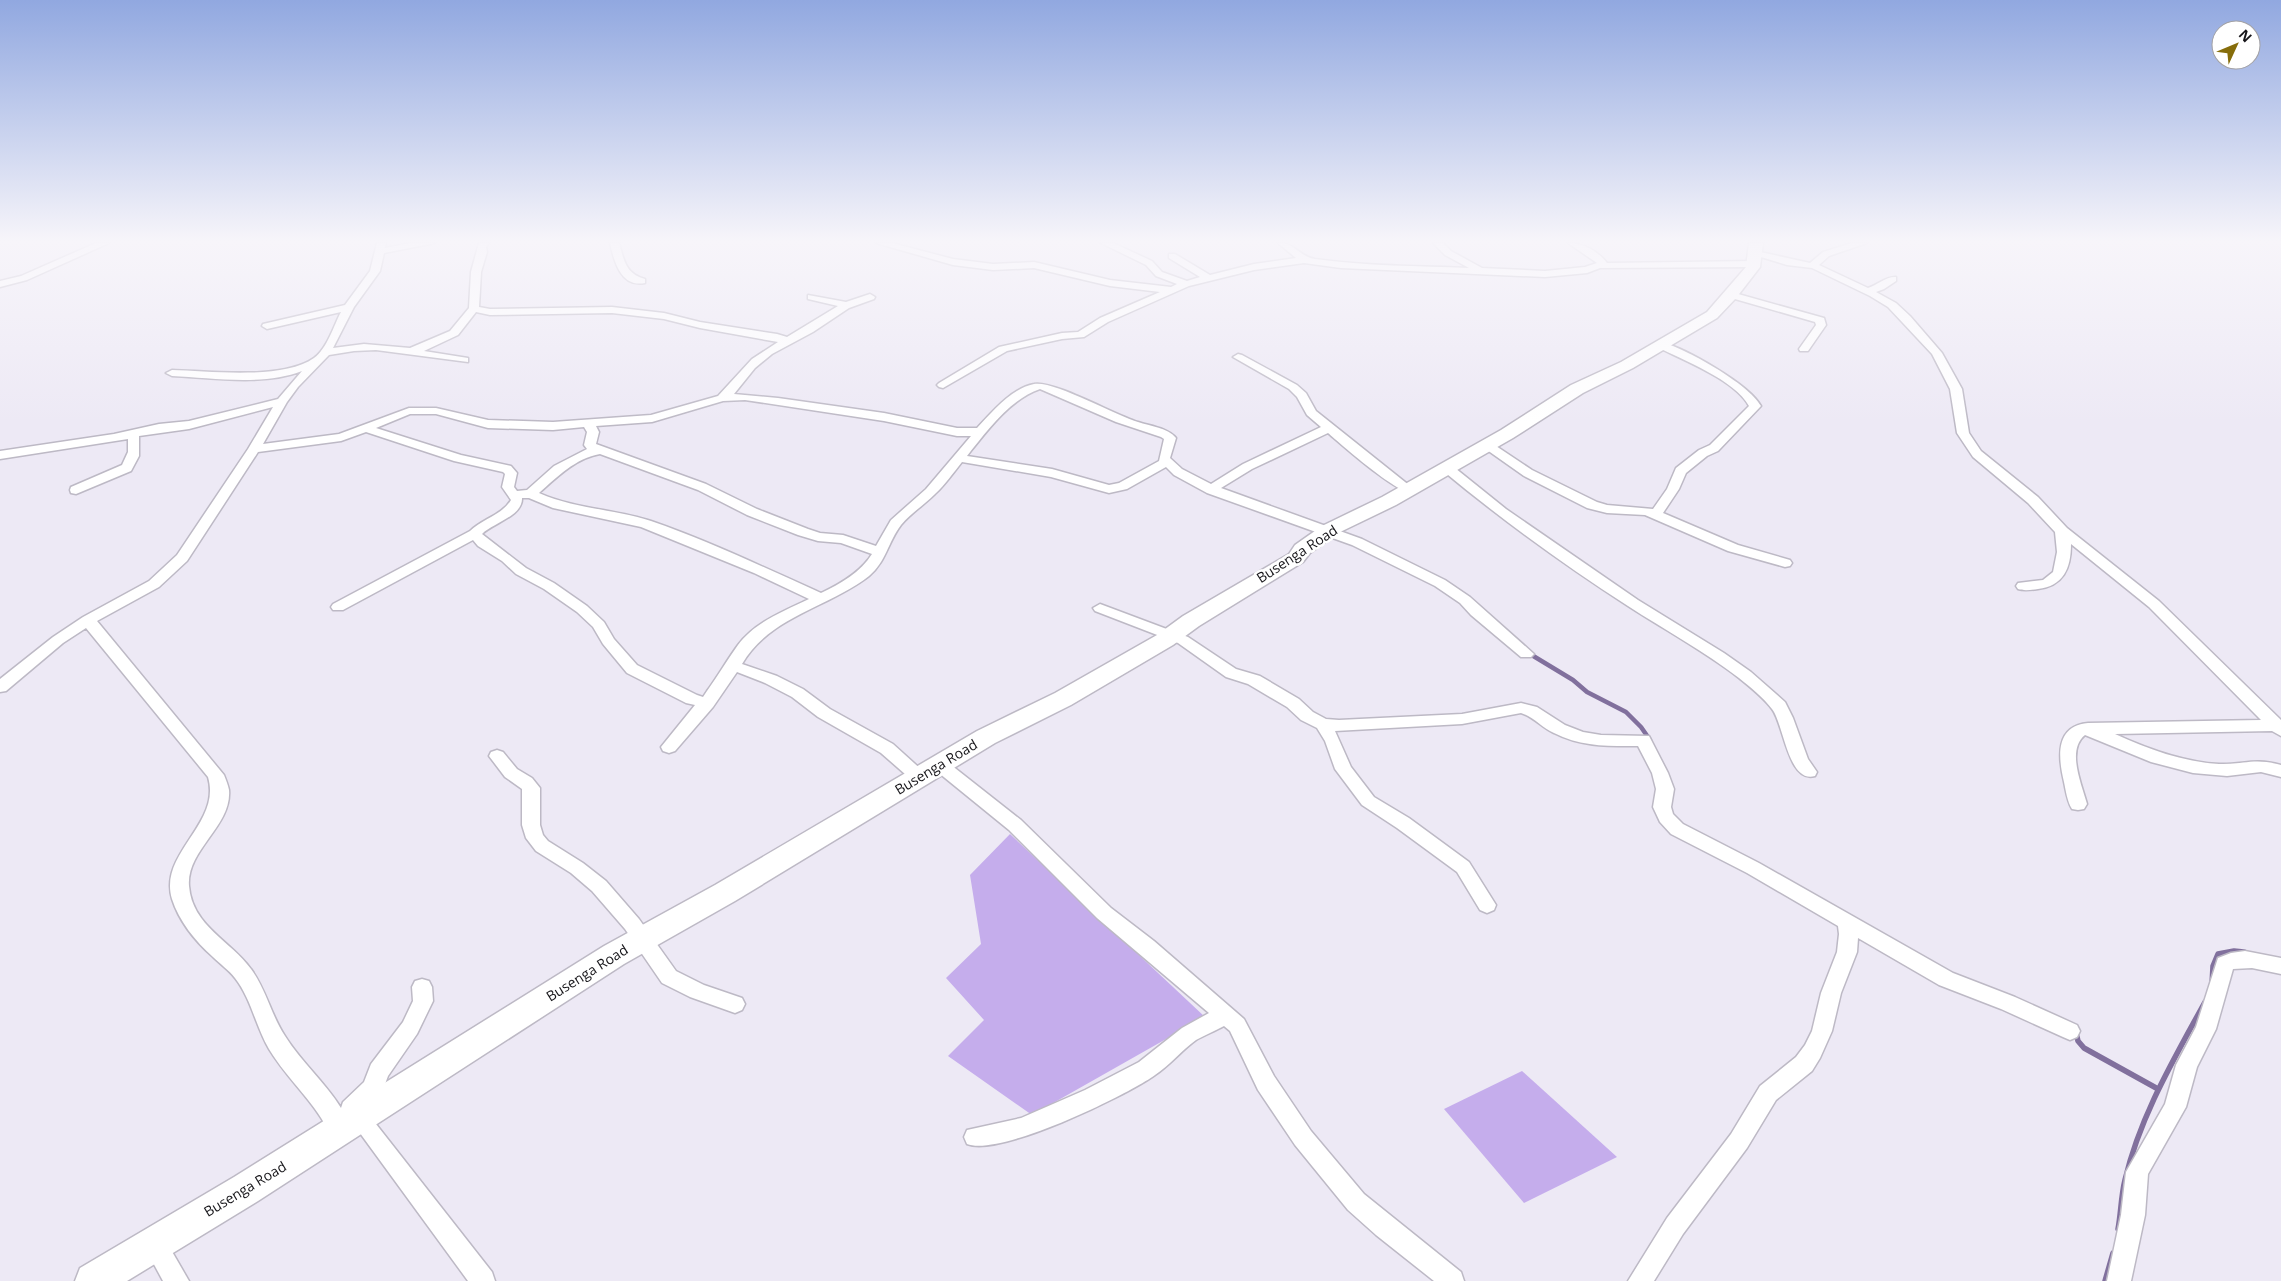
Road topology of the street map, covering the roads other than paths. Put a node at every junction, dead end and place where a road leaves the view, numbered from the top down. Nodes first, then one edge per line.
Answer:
1 (353, 303) edge
2 (474, 303) edge
3 (835, 303) edge
4 (856, 303) edge
5 (1144, 303) edge
6 (1723, 303) edge
7 (1759, 303) edge
8 (1888, 303) edge
9 (848, 306) junction
10 (349, 308) junction
11 (474, 309) junction
12 (267, 326) dead end
13 (786, 340) junction
14 (1661, 345) junction
15 (1804, 349) dead end
16 (413, 351) junction
17 (323, 356) junction
18 (1238, 357) dead end
19 (464, 360) dead end
20 (172, 373) dead end
21 (943, 385) dead end
22 (722, 398) junction
23 (282, 401) junction
24 (588, 423) junction
25 (366, 428) junction
26 (1329, 428) junction
27 (979, 432) junction
28 (134, 434) junction
29 (1486, 445) junction
30 (254, 449) junction
31 (596, 450) junction
32 (0, 455) edge
33 (959, 458) junction
34 (1166, 462) junction
35 (1446, 467) junction
36 (76, 490) dead end
37 (1212, 490) junction
38 (1409, 490) junction
39 (532, 494) junction
40 (515, 495) junction
41 (1655, 515) junction
42 (1329, 530) junction
43 (2062, 531) junction
44 (475, 534) junction
45 (881, 552) junction
46 (1785, 564) dead end
47 (2023, 586) dead end
48 (822, 599) junction
49 (338, 607) dead end
50 (1100, 608) dead end
51 (88, 620) junction
52 (1170, 636) junction
53 (1526, 654) dead end
54 (733, 666) junction
55 (0, 687) edge
56 (707, 703) junction
57 (1323, 724) junction
58 (2278, 727) edge
59 (2091, 729) junction
60 (669, 747) dead end
61 (497, 756) dead end
62 (930, 771) junction
63 (2281, 771) edge
64 (1809, 772) dead end
65 (2078, 804) dead end
66 (1487, 905) dead end
67 (1846, 921) junction
68 (642, 939) junction
69 (2281, 966) edge
70 (422, 987) dead end
71 (735, 1004) dead end
72 (1226, 1015) junction
73 (2070, 1031) dead end
74 (346, 1124) junction
75 (975, 1137) dead end
76 (155, 1244) junction
77 (93, 1281) edge
78 (177, 1281) edge
79 (483, 1281) edge
80 (1452, 1281) edge
81 (1640, 1281) edge
82 (2119, 1281) edge

1 - 10 street
2 - 11 street
3 - 9 street
4 - 9 street
5 - 21 street
6 - 14 street, Busenga Road
7 - 15 street
8 - 43 street
9 - 13 street
10 - 12 street
10 - 17 street
11 - 13 street
11 - 16 street
13 - 22 street
14 - 29 street, Busenga Road
14 - 41 street
16 - 17 street
16 - 19 street
17 - 20 street
17 - 23 street
18 - 26 street
22 - 24 street
22 - 27 street
23 - 28 street
23 - 30 street
24 - 25 street
24 - 31 street
25 - 30 street
25 - 40 street
26 - 37 street
26 - 38 street
27 - 33 street
27 - 34 street
28 - 32 street
28 - 36 street
29 - 35 street, Busenga Road
29 - 41 street
30 - 51 street
31 - 39 street
31 - 45 street
33 - 34 street
33 - 45 street
34 - 37 street
35 - 38 street, Busenga Road
35 - 64 street
37 - 42 street
38 - 42 street, Busenga Road
39 - 40 street
39 - 48 street
40 - 44 street
41 - 46 street
42 - 52 street, Busenga Road
42 - 53 street
43 - 47 street
43 - 58 street
44 - 49 street
44 - 56 street
45 - 48 street
48 - 54 street
50 - 52 street
51 - 55 street
51 - 74 street
52 - 57 street
52 - 62 street, Busenga Road
54 - 56 street
54 - 62 street
56 - 60 street
57 - 66 street
57 - 67 street
58 - 59 street
59 - 63 street
59 - 65 street
61 - 68 street
62 - 68 street, Busenga Road
62 - 72 street
67 - 73 street
67 - 81 street
68 - 71 street
68 - 74 street, Busenga Road
69 - 82 street
70 - 74 street
72 - 75 street
72 - 80 street
74 - 76 street, Busenga Road
74 - 79 street
76 - 77 street, Busenga Road
76 - 78 street

